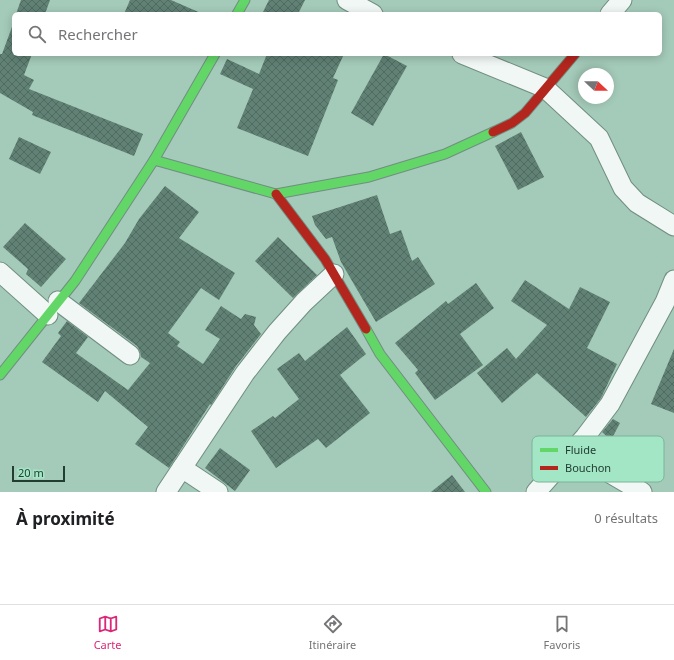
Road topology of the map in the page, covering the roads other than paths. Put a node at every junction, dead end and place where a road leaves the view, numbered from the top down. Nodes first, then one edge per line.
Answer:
1 (245, 0) edge
2 (347, 0) edge
3 (622, 0) edge
4 (238, 12) edge
5 (369, 12) edge
6 (612, 12) edge
7 (214, 56) edge
8 (467, 56) edge
9 (573, 56) edge
10 (545, 88) junction
11 (154, 160) junction
12 (276, 194) junction
13 (674, 226) edge
14 (0, 272) edge
15 (334, 274) junction
16 (674, 280) edge
17 (53, 308) junction
18 (130, 355) dead end
19 (0, 375) edge
20 (584, 436) edge
21 (182, 468) junction
22 (545, 482) edge
23 (625, 482) edge
24 (166, 492) edge
25 (218, 492) edge
26 (486, 492) edge
27 (536, 492) edge
28 (642, 492) edge

1 - 4 street
2 - 5 street
3 - 6 street
7 - 11 street
8 - 10 street
9 - 10 street
10 - 12 street
10 - 13 street
11 - 12 street
11 - 17 street
12 - 15 street
14 - 17 street
15 - 21 street
15 - 26 street
16 - 20 street
17 - 18 street
17 - 19 street
21 - 24 street
21 - 25 street
22 - 27 street
23 - 28 street

